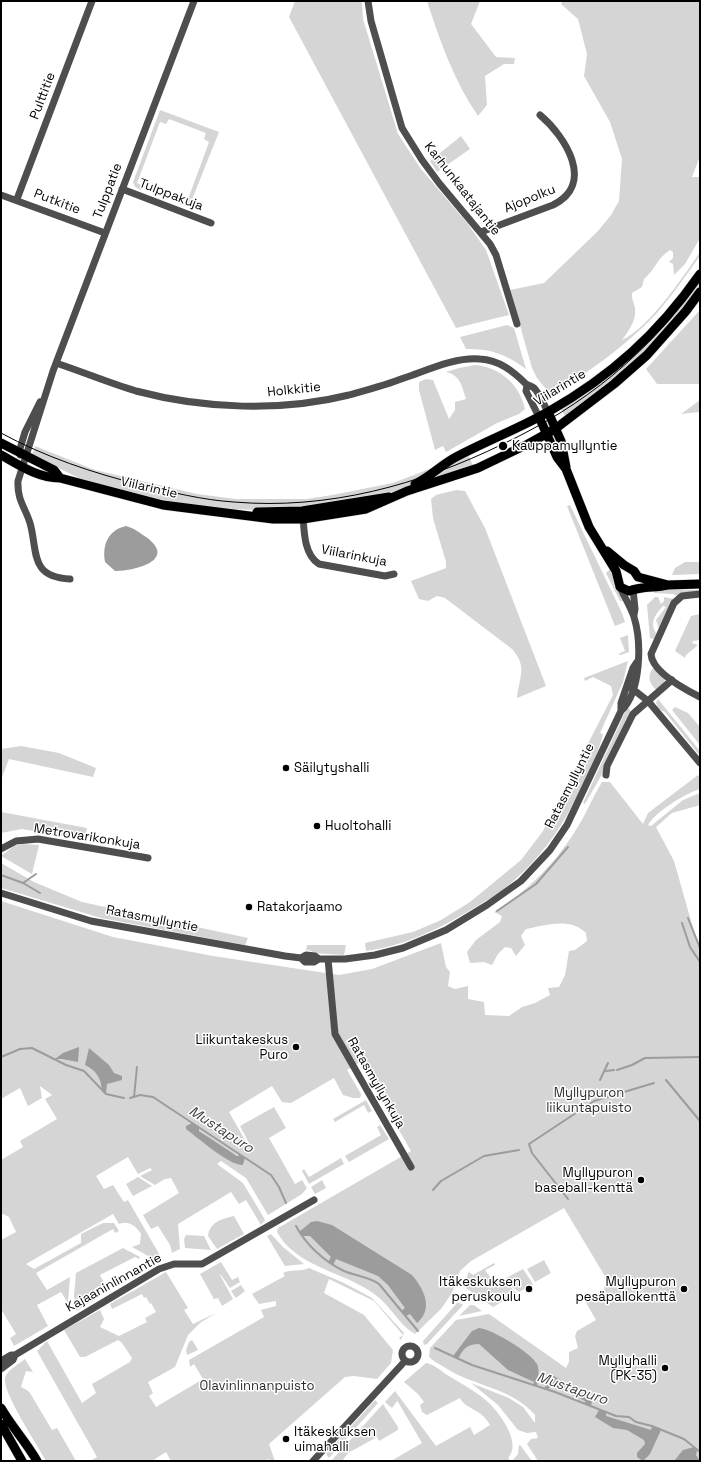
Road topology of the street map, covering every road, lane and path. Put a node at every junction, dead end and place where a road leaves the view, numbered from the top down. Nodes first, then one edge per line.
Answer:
1 (92, 1) edge
2 (194, 1) edge
3 (368, 1) edge
4 (540, 115) dead end
5 (122, 189) junction
6 (1, 195) edge
7 (17, 200) junction
8 (211, 223) dead end
9 (481, 232) junction
10 (105, 233) junction
11 (700, 274) edge
12 (700, 292) edge
13 (518, 324) dead end
14 (56, 363) junction
15 (527, 385) junction
16 (548, 412) junction
17 (539, 417) junction
18 (551, 431) junction
19 (1, 443) edge
20 (23, 454) junction
21 (1, 455) edge
22 (22, 467) junction
23 (60, 478) junction
24 (407, 491) junction
25 (303, 515) junction
26 (603, 548) junction
27 (631, 570) junction
28 (394, 574) dead end
29 (638, 576) junction
30 (70, 579) dead end
31 (618, 583) junction
32 (700, 584) edge
33 (668, 585) junction
34 (635, 588) junction
35 (700, 594) edge
36 (634, 616) junction
37 (672, 680) junction
38 (630, 687) junction
39 (700, 697) edge
40 (648, 701) junction
41 (700, 763) edge
42 (606, 775) dead end
43 (1, 849) edge
44 (148, 858) dead end
45 (1, 893) edge
46 (328, 959) junction
47 (410, 1167) dead end
48 (314, 1200) dead end
49 (15, 1355) junction
50 (1, 1361) edge
51 (405, 1361) dead end
52 (1, 1369) edge
53 (1, 1408) edge
54 (1, 1424) edge
55 (22, 1461) edge
56 (38, 1461) edge
57 (313, 1461) edge

1 - 7 street, Pulttitie
2 - 5 street, Tulppatie
3 - 9 street, Karhunkaatajantie
4 - 9 street, Ajopolku
5 - 8 street, Tulppakuja
5 - 10 street, Tulppatie
6 - 7 street, Putkitie
7 - 10 street, Putkitie
9 - 13 street, Karhunkaatajantie
10 - 14 street, Tulppatie
11 - 16 main road, Viilarintie
12 - 18 main road, Viilarintie
14 - 15 street, Holkkitie
14 - 20 street, Tulppatie
15 - 16 street, Holkkitie
15 - 17 street
16 - 17 main road, Viilarintie
16 - 18 main road
17 - 18 main road
17 - 24 main road, Viilarintie
18 - 24 main road, Viilarintie
18 - 26 main road
19 - 20 main road, Viilarintie
20 - 22 street, Tulppatie
20 - 23 main road, Viilarintie
21 - 22 main road, Viilarintie
22 - 23 main road, Viilarintie
22 - 30 street
23 - 25 main road, Viilarintie
24 - 25 main road, Viilarintie
25 - 28 street, Viilarinkuja
26 - 27 main road
26 - 31 main road
27 - 29 main road
27 - 31 street
29 - 33 main road
29 - 34 street
31 - 34 main road
31 - 36 street, Ratasmyllyntie
32 - 33 main road
33 - 34 main road
34 - 36 street, Ratasmyllyntie
35 - 37 street
36 - 38 street, Ratasmyllyntie
37 - 39 street
37 - 40 street
38 - 40 street
38 - 46 street, Ratasmyllyntie
40 - 41 street
40 - 42 street
43 - 44 street, Metrovarikonkuja
45 - 46 street, Ratasmyllyntie
46 - 47 street, Ratasmyllynkuja
48 - 49 street, Kajaaninlinnantie
49 - 50 street, Kajaaninlinnantie
49 - 52 street, Kajaaninlinnantie
51 - 57 street
53 - 56 main road
54 - 55 main road

